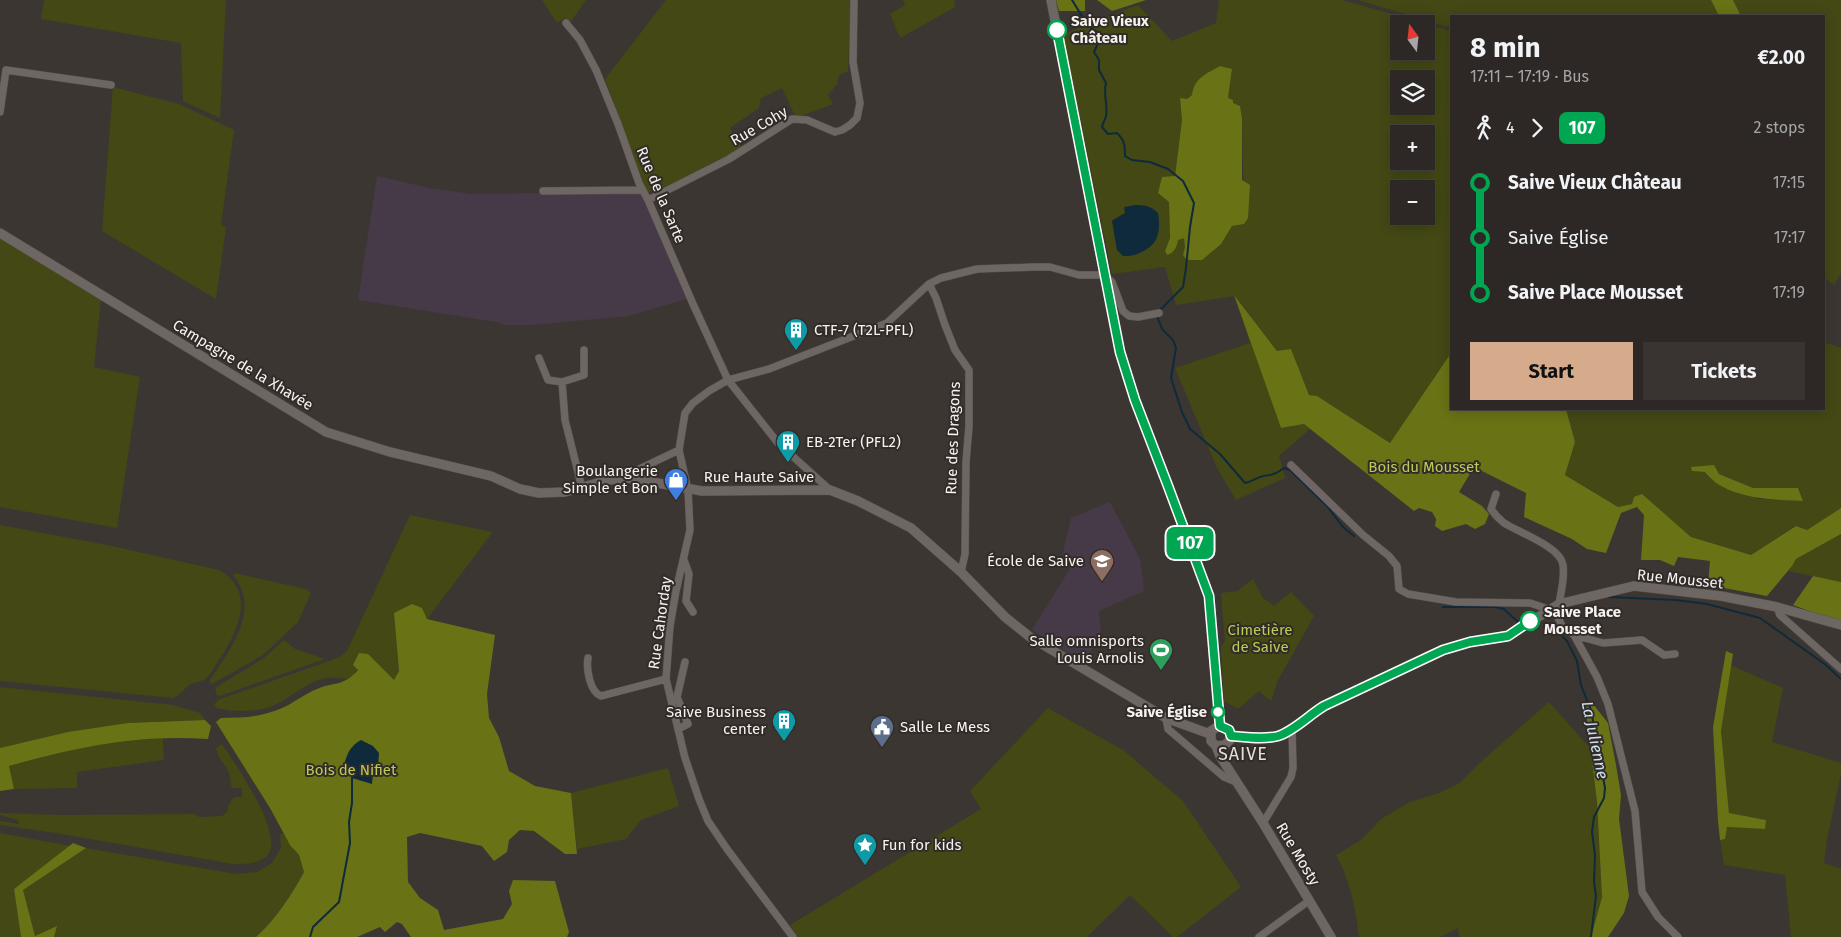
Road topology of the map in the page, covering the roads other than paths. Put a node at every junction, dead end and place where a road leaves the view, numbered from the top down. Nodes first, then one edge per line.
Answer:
1 (854, 0) edge
2 (1051, 0) edge
3 (566, 23) dead end
4 (112, 85) dead end
5 (0, 112) edge
6 (642, 190) junction
7 (544, 191) dead end
8 (648, 200) junction
9 (0, 233) edge
10 (1104, 275) junction
11 (929, 284) junction
12 (1157, 313) dead end
13 (584, 350) dead end
14 (539, 358) dead end
15 (728, 380) junction
16 (562, 382) junction
17 (680, 450) junction
18 (1291, 465) dead end
19 (491, 476) joint
20 (629, 478) junction
21 (582, 488) junction
22 (688, 490) junction
23 (830, 490) junction
24 (1496, 494) dead end
25 (684, 559) junction
26 (961, 572) junction
27 (1554, 607) junction
28 (1777, 607) junction
29 (693, 612) dead end
30 (1841, 625) edge
31 (1574, 635) junction
32 (1675, 654) dead end
33 (588, 658) dead end
34 (685, 662) dead end
35 (1841, 669) edge
36 (666, 679) junction
37 (1166, 718) junction
38 (1220, 726) junction
39 (678, 729) junction
40 (1292, 729) junction
41 (1210, 734) junction
42 (1231, 736) junction
43 (1221, 745) junction
44 (1236, 782) junction
45 (1263, 823) junction
46 (1310, 900) junction
47 (793, 937) edge
48 (1259, 937) edge
49 (1331, 937) edge
50 (1678, 937) edge

1 - 8 street, Rue Cohy
2 - 10 street
3 - 6 street, Rue de la Sarte
4 - 5 street
6 - 7 street
6 - 8 street, Rue de la Sarte
8 - 15 street, Rue de la Sarte
9 - 19 street, Campagne de la Xhavée
10 - 11 street
10 - 12 street
10 - 38 street
11 - 15 street
11 - 26 street, Rue des Dragons
13 - 16 street
14 - 16 street
15 - 17 street, Rue Haute Saive
15 - 23 street, Rue Haute Saive
16 - 21 street
17 - 20 street, Rue Haute Saive
17 - 22 street, Rue Haute Saive
18 - 27 street
19 - 21 street, Rue Haute Saive
20 - 21 street, Rue Haute Saive
20 - 22 street, Rue Haute Saive
22 - 23 street, Rue Haute Saive
22 - 25 street, Rue Cahorday
23 - 26 street, Rue Haute Saive
24 - 27 street
25 - 29 street
25 - 36 street, Rue Cahorday
26 - 37 street, Rue Haute Saive
27 - 28 street, Rue Mousset
27 - 31 street
27 - 40 street, Rue Mousset
28 - 30 street, Rue Mousset
28 - 35 street
31 - 32 street
31 - 50 street
33 - 36 street
34 - 39 street
36 - 39 street, Rue Cahorday
37 - 41 street
37 - 44 street, Rue Mosty
38 - 41 street
38 - 42 street
39 - 47 street, Rue Cahorday
40 - 42 street
40 - 45 street, Rue Mosty
41 - 43 street
42 - 43 street
43 - 44 street, Rue Mosty
44 - 45 street, Rue Mosty
45 - 46 street, Rue Mosty
46 - 48 street
46 - 49 street, Rue Mosty

